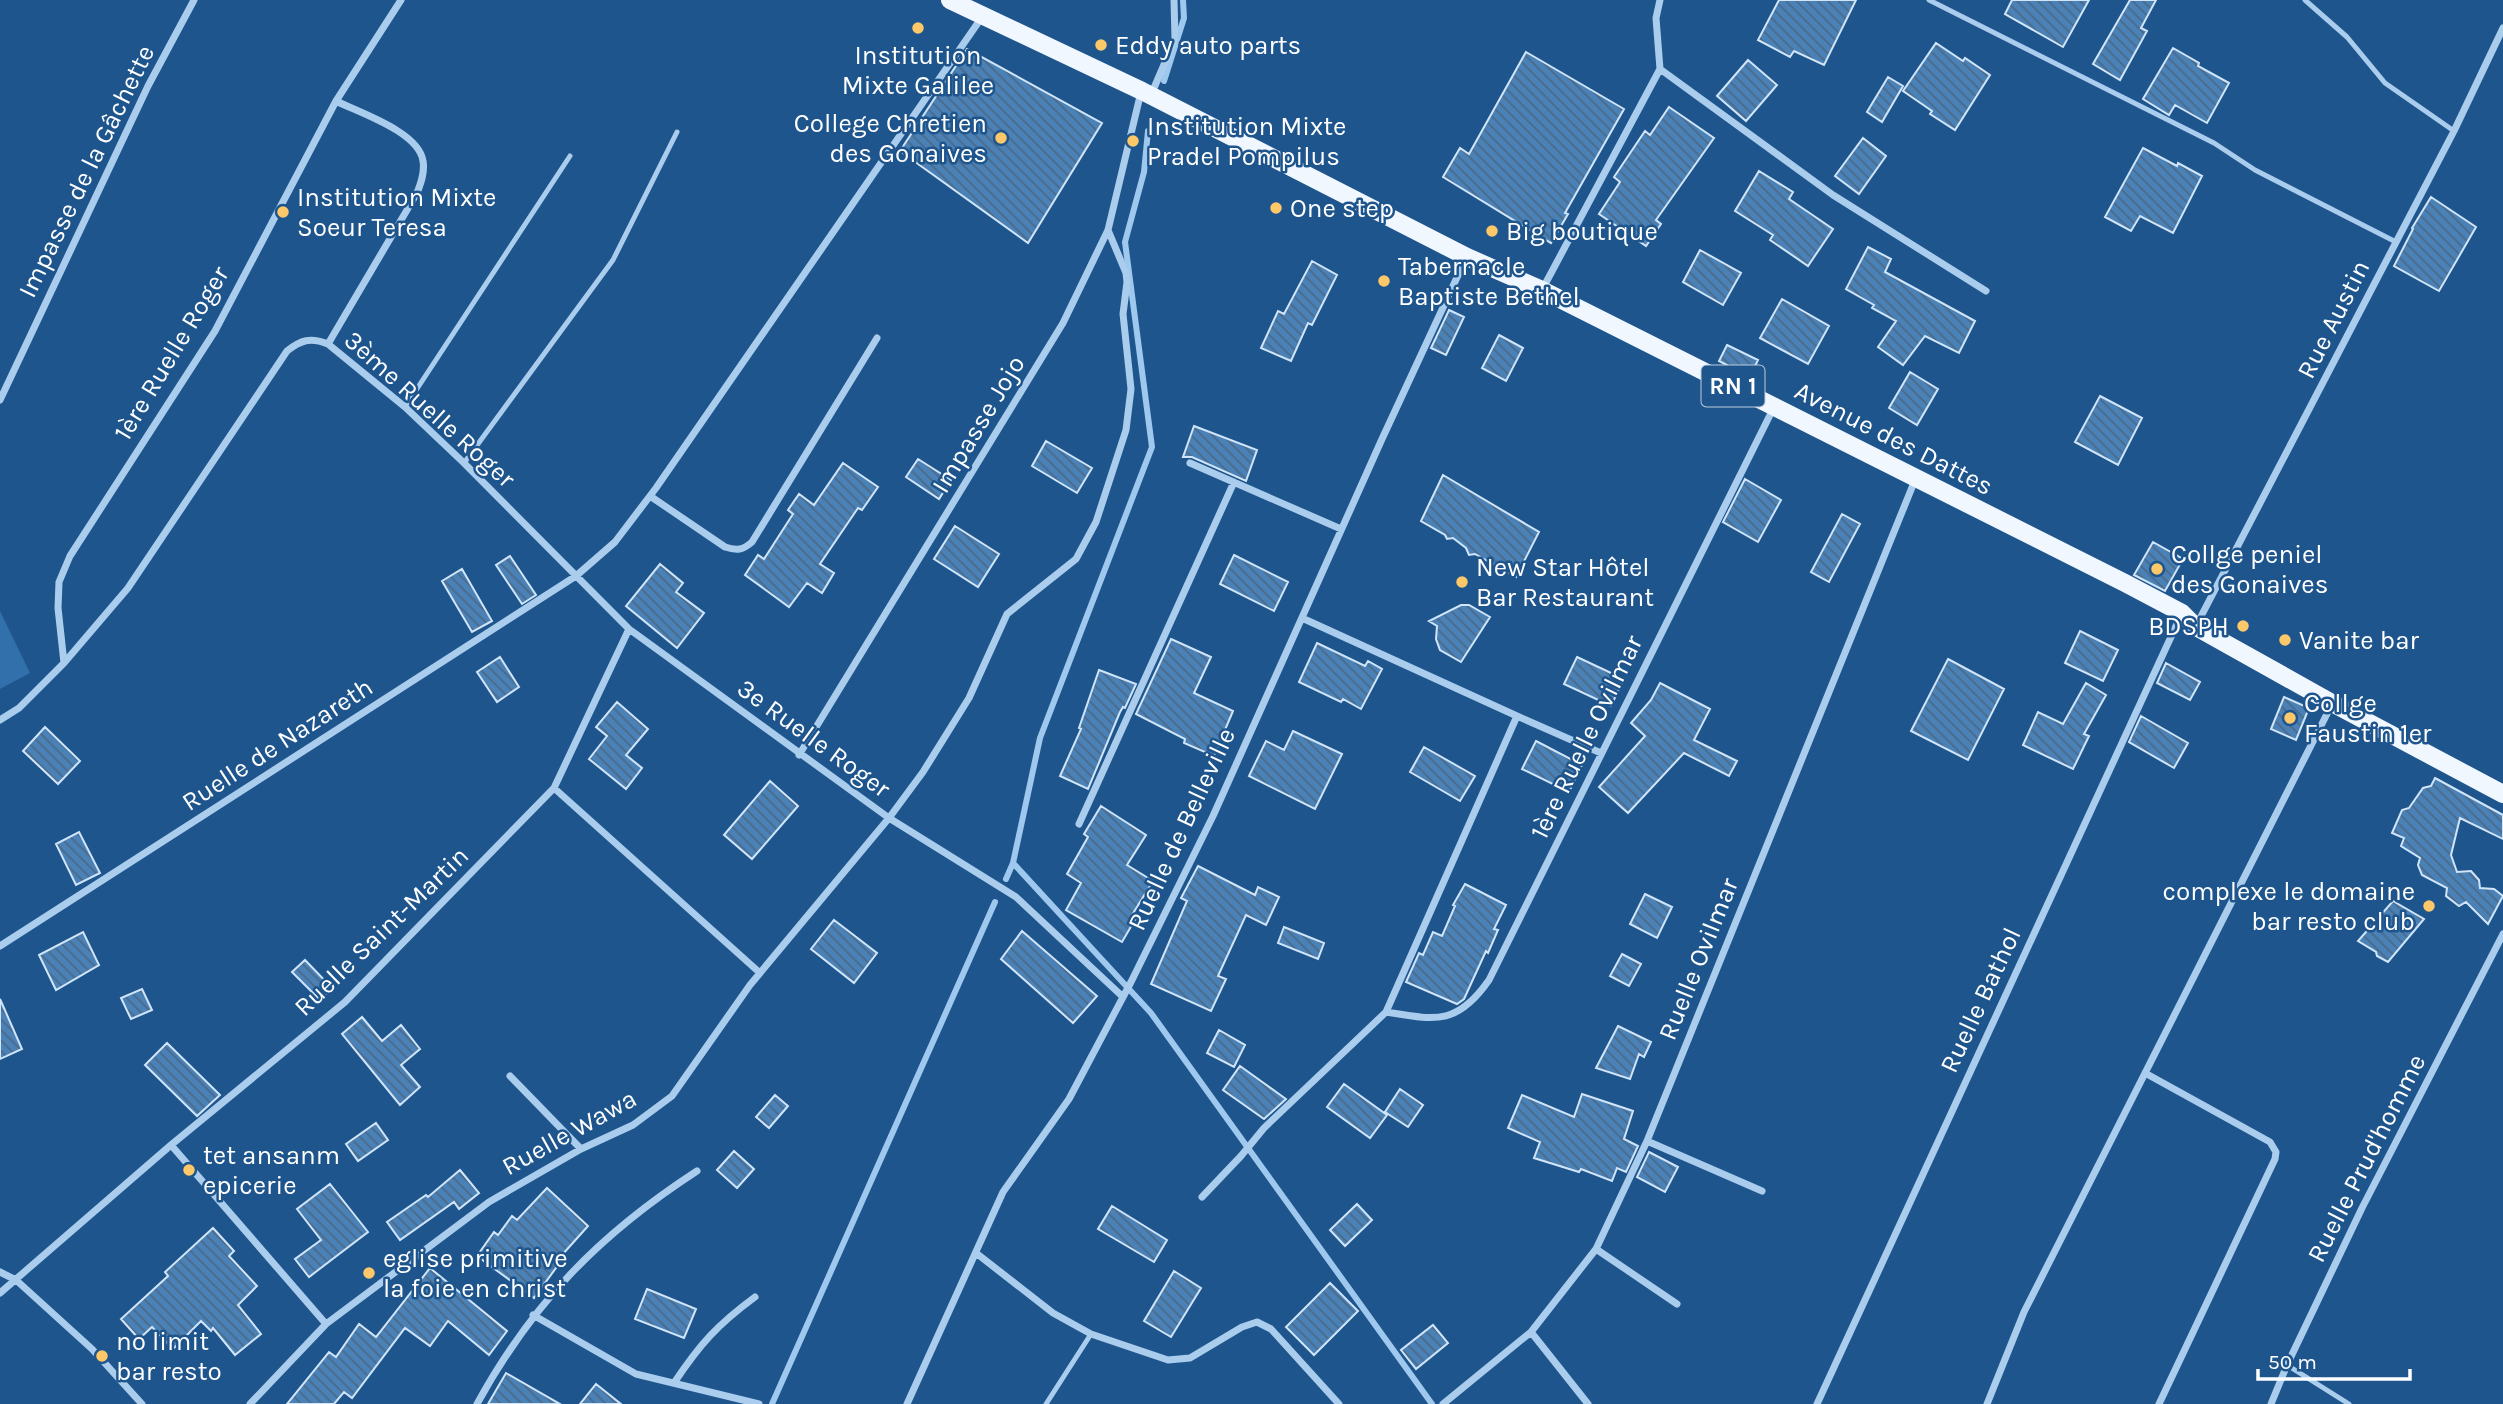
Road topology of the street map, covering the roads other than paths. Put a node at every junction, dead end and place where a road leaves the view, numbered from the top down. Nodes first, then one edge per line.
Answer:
1 (194, 0) edge
2 (401, 0) edge
3 (1174, 0) edge
4 (1660, 0) edge
5 (1929, 0) edge
6 (2305, 0) edge
7 (957, 2) edge
8 (982, 17) junction
9 (2503, 29) edge
10 (1660, 69) junction
11 (1146, 93) junction
12 (336, 101) junction
13 (2454, 131) junction
14 (677, 132) dead end
15 (570, 156) dead end
16 (1108, 230) junction
17 (2396, 242) junction
18 (1466, 257) junction
19 (1542, 290) junction
20 (1986, 291) dead end
21 (877, 338) dead end
22 (328, 344) junction
23 (0, 400) edge
24 (1774, 406) junction
25 (405, 407) junction
26 (464, 463) junction
27 (1190, 463) dead end
28 (1915, 480) junction
29 (1234, 482) junction
30 (650, 496) junction
31 (1341, 529) junction
32 (576, 576) junction
33 (2182, 613) junction
34 (1302, 618) junction
35 (2196, 627) junction
36 (629, 629) junction
37 (64, 663) junction
38 (2332, 703) junction
39 (1517, 716) junction
40 (0, 720) edge
41 (1601, 753) junction
42 (799, 755) junction
43 (554, 788) junction
44 (2503, 793) edge
45 (889, 818) junction
46 (1079, 824) dead end
47 (2503, 934) edge
48 (0, 946) edge
49 (760, 973) junction
50 (1124, 994) junction
51 (1386, 1012) junction
52 (2145, 1073) junction
53 (510, 1076) dead end
54 (1647, 1141) junction
55 (171, 1145) junction
56 (582, 1149) junction
57 (697, 1171) dead end
58 (1762, 1191) dead end
59 (1202, 1197) dead end
60 (1596, 1250) junction
61 (976, 1253) junction
62 (0, 1272) edge
63 (16, 1280) junction
64 (0, 1293) edge
65 (755, 1297) dead end
66 (1677, 1304) dead end
67 (533, 1315) junction
68 (326, 1324) junction
69 (1531, 1332) junction
70 (1091, 1334) junction
71 (2287, 1365) junction
72 (674, 1383) junction
73 (757, 1403) edge
74 (142, 1404) edge
75 (250, 1404) edge
76 (477, 1404) edge
77 (907, 1404) edge
78 (1046, 1404) edge
79 (1339, 1404) edge
80 (1443, 1404) edge
81 (1588, 1404) edge
82 (1817, 1404) edge
83 (1987, 1404) edge
84 (2159, 1404) edge
85 (2271, 1404) edge
86 (2349, 1404) edge

1 - 23 street, Impasse de la Gâchette
2 - 12 street, 1ère Ruelle Roger
3 - 11 street, Impasse Jojo
4 - 10 street
5 - 17 lane
6 - 13 lane
7 - 8 main road, Avenue des Dattes / RN 1
8 - 11 main road, Avenue des Dattes / RN 1
8 - 30 street, Ruelle de Nazareth
9 - 13 street, Rue Austin
10 - 19 street
10 - 20 street
11 - 16 street, Impasse Jojo
11 - 18 main road, Avenue des Dattes / RN 1
12 - 22 street
12 - 37 street, 1ère Ruelle Roger
13 - 17 street, Rue Austin
14 - 26 lane
15 - 25 lane
16 - 42 street, Impasse Jojo
16 - 45 street, Ruelle Wawa
17 - 35 street, Rue Austin
18 - 19 main road, Avenue des Dattes / RN 1
18 - 31 street, Ruelle de Belleville
19 - 24 main road, Avenue des Dattes / RN 1
21 - 30 street
22 - 25 street, 3ème Ruelle Roger
22 - 37 street, 3ème Ruelle Roger
24 - 28 main road, Avenue des Dattes / RN 1
24 - 41 street, 1ère Ruelle Ovilmar
25 - 26 street, 3ème Ruelle Roger
26 - 32 street, 3ème Ruelle Roger
27 - 29 street
28 - 33 main road, Avenue des Dattes / RN 1
28 - 54 street, Ruelle Ovilmar
29 - 31 street
29 - 46 street
30 - 32 street, Ruelle de Nazareth
31 - 34 street, Ruelle de Belleville
32 - 36 street, 3ème Ruelle Roger
32 - 48 street, Ruelle de Nazareth
33 - 35 main road, Avenue des Dattes / RN 1
33 - 82 street, Ruelle Bathol
34 - 39 street
34 - 50 street, Ruelle de Belleville
35 - 38 main road, Avenue des Dattes / RN 1
36 - 42 street, 3e Ruelle Roger
36 - 43 street, Ruelle Saint-Martin
37 - 40 street
38 - 44 main road, Avenue des Dattes / RN 1
38 - 52 street
39 - 41 street
39 - 51 street
41 - 51 street, 1ère Ruelle Ovilmar
42 - 45 street, 3e Ruelle Roger
43 - 49 street
43 - 55 street, Ruelle Saint-Martin
45 - 49 street, Ruelle Wawa
45 - 50 street, 3e Ruelle Roger
47 - 71 street, Ruelle Prud'homme
49 - 56 street, Ruelle Wawa
50 - 61 street, Ruelle de Belleville
51 - 59 street
52 - 83 street
52 - 84 street
53 - 56 street
54 - 58 street
54 - 60 street, Ruelle Ovilmar
55 - 63 street, Ruelle Saint-Martin
55 - 68 street
56 - 68 street, Ruelle Wawa
57 - 67 street
60 - 66 street
60 - 69 street, Ruelle Ovilmar
61 - 70 street
61 - 77 street, Ruelle de Belleville
62 - 63 street
63 - 64 street, Ruelle Saint-Martin
63 - 74 street
65 - 72 street
67 - 72 street
67 - 76 street
68 - 75 street, Ruelle Wawa
69 - 80 street, Ruelle Ovilmar
69 - 81 street
70 - 78 lane
70 - 79 street
71 - 85 street, Ruelle Prud'homme
71 - 86 lane
72 - 73 street

